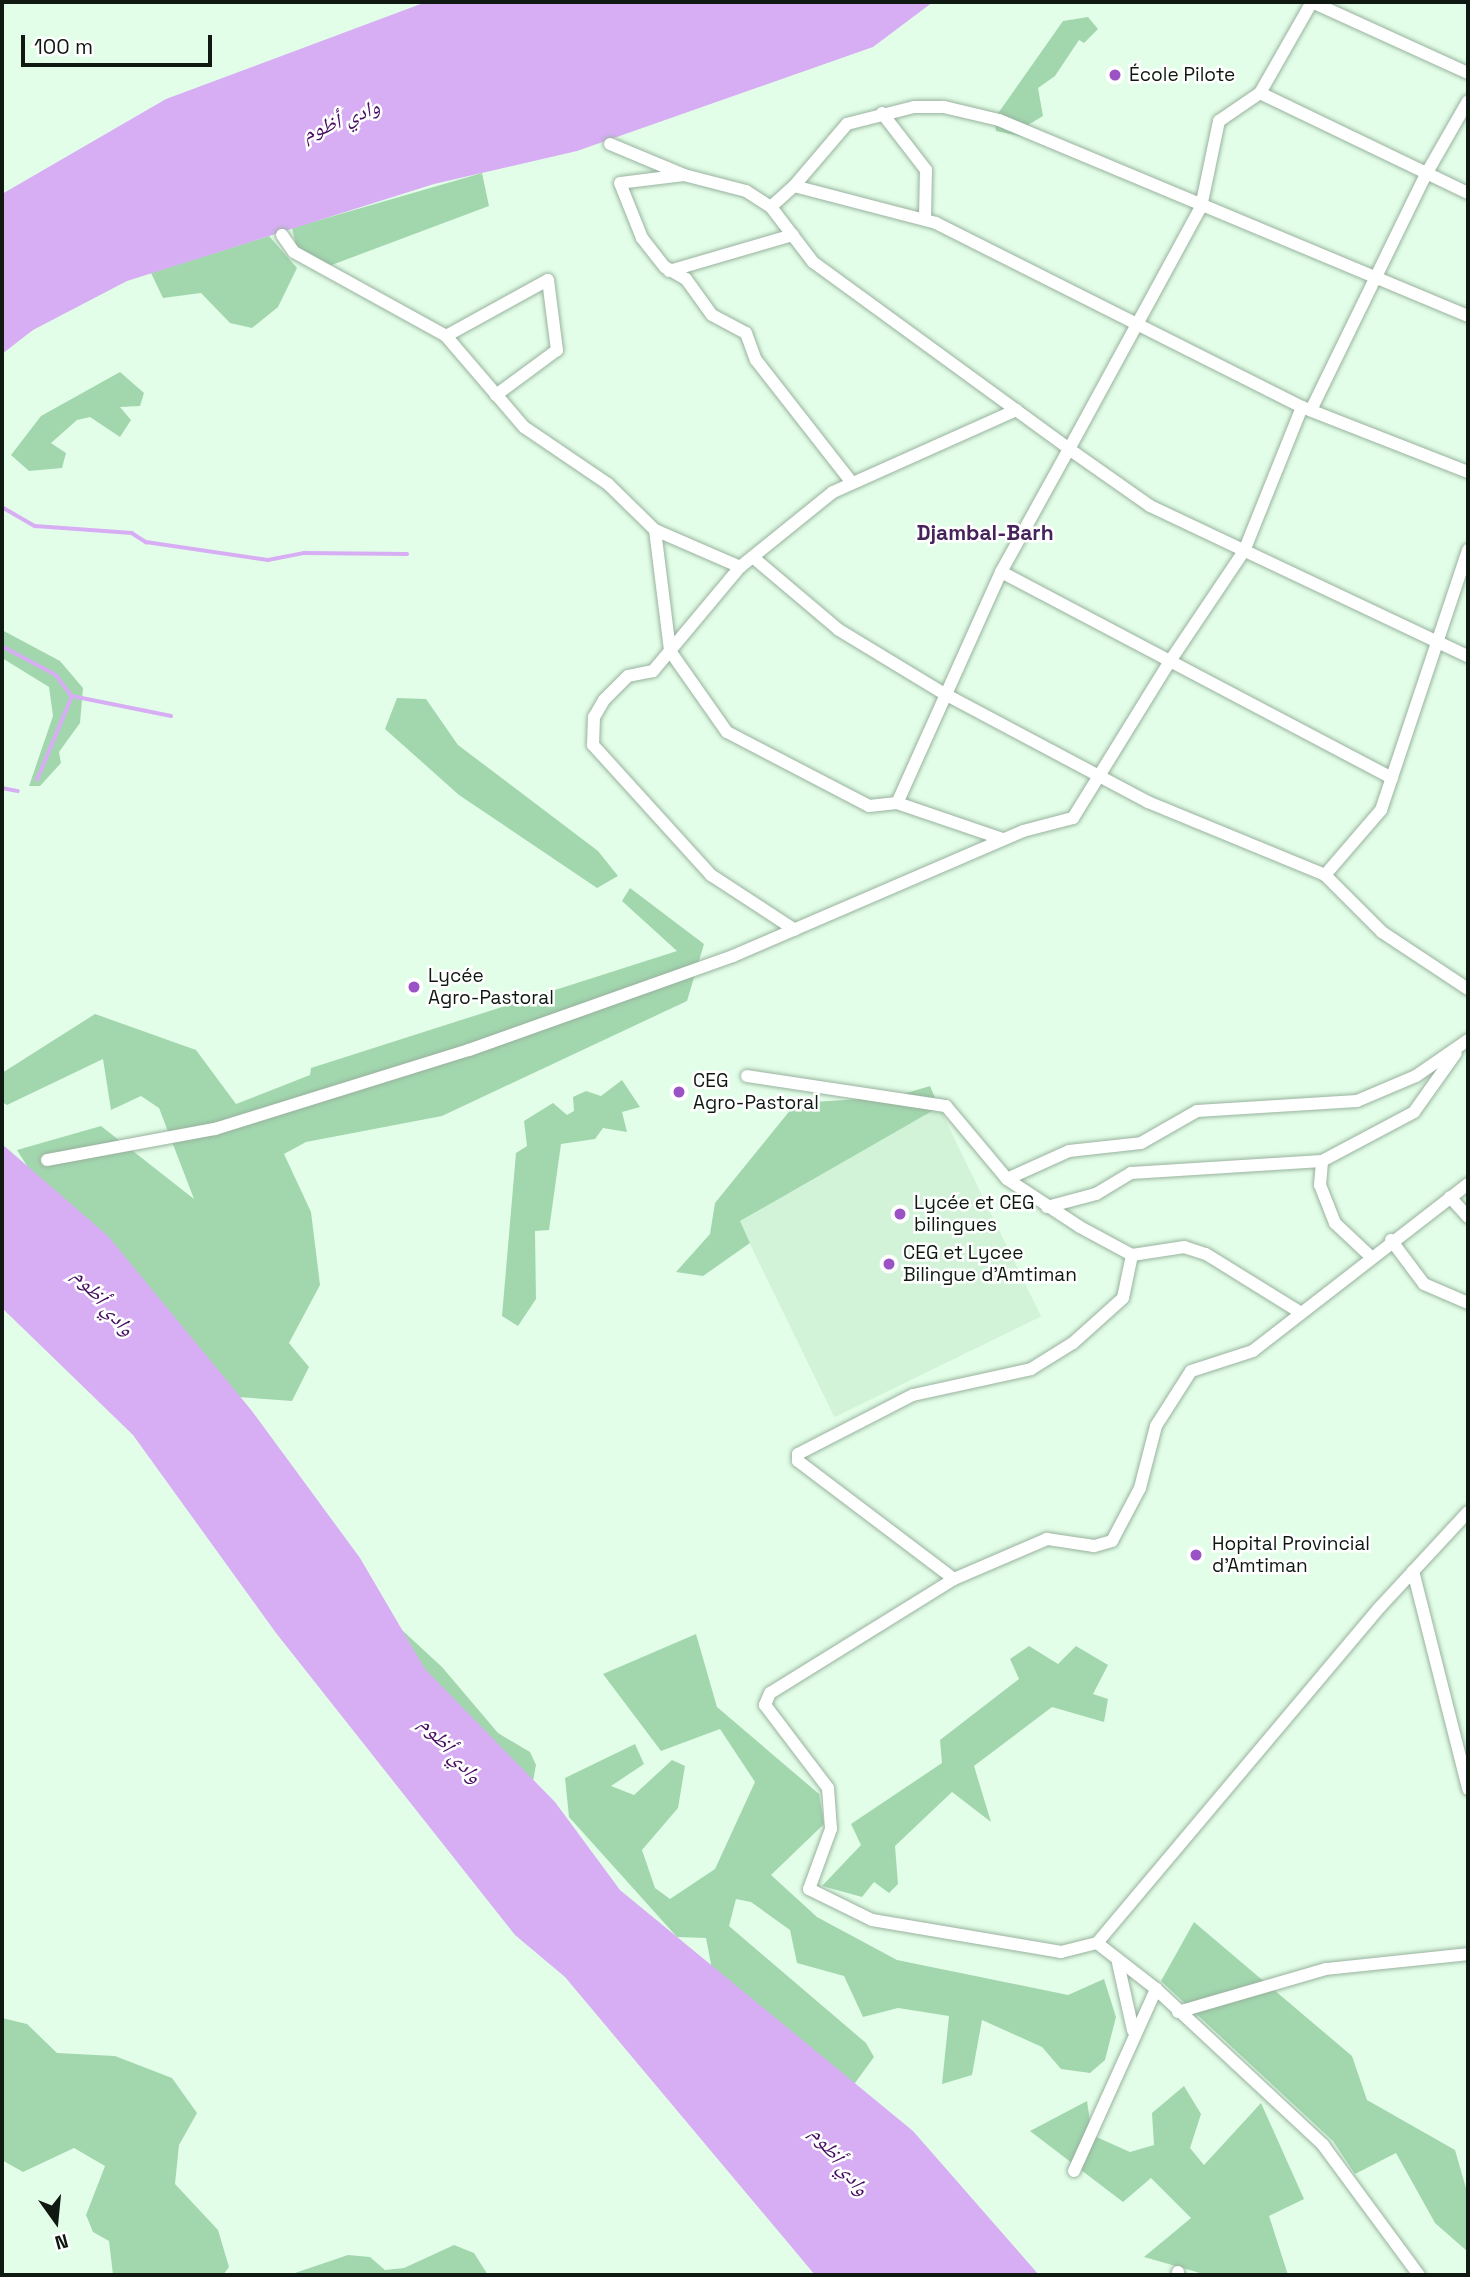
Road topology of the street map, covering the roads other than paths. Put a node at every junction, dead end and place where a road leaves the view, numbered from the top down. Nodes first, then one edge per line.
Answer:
1 (1312, 2) edge
2 (1468, 73) edge
3 (1260, 93) junction
4 (1468, 101) edge
5 (882, 113) junction
6 (610, 144) dead end
7 (684, 175) junction
8 (1425, 176) junction
9 (794, 186) junction
10 (1468, 193) edge
11 (771, 207) junction
12 (1200, 207) junction
13 (925, 218) junction
14 (282, 235) dead end
15 (793, 235) junction
16 (670, 271) junction
17 (1379, 279) junction
18 (1468, 316) edge
19 (1133, 326) junction
20 (446, 336) junction
21 (495, 395) junction
22 (1306, 408) junction
23 (1016, 410) junction
24 (1069, 450) junction
25 (1468, 472) edge
26 (852, 483) junction
27 (655, 530) junction
28 (1468, 550) edge
29 (1244, 551) junction
30 (755, 559) junction
31 (740, 567) junction
32 (1000, 572) junction
33 (1437, 640) junction
34 (670, 651) junction
35 (1468, 656) edge
36 (1170, 661) junction
37 (943, 693) junction
38 (1098, 777) junction
39 (1392, 778) junction
40 (897, 803) junction
41 (1003, 839) junction
42 (1325, 875) junction
43 (795, 930) junction
44 (1468, 989) edge
45 (1464, 1044) edge
46 (747, 1076) dead end
47 (47, 1160) dead end
48 (1322, 1161) junction
49 (1007, 1179) junction
50 (1468, 1184) edge
51 (1450, 1197) junction
52 (1047, 1207) junction
53 (1468, 1217) edge
54 (1391, 1240) junction
55 (1132, 1255) junction
56 (1370, 1256) junction
57 (1468, 1303) edge
58 (1298, 1311) junction
59 (1468, 1512) edge
60 (1413, 1571) junction
61 (954, 1579) junction
62 (1468, 1788) edge
63 (1097, 1943) junction
64 (1468, 1954) edge
65 (1118, 1962) junction
66 (1156, 1989) junction
67 (1178, 2012) junction
68 (1133, 2030) junction
69 (1074, 2171) dead end
70 (1419, 2275) edge

1 - 2 street
1 - 3 street
3 - 8 street
3 - 12 street
4 - 8 street
5 - 9 street
5 - 12 street
5 - 13 street
6 - 7 street
7 - 11 street
7 - 16 street
8 - 10 street
8 - 17 street
9 - 11 street
9 - 13 street
11 - 15 street
12 - 17 street
12 - 19 street
13 - 19 street
14 - 20 street
15 - 16 street
15 - 23 street
16 - 26 street
17 - 18 street
17 - 22 street
19 - 22 street
19 - 24 street
20 - 21 street
20 - 21 street
21 - 27 street
22 - 25 street
22 - 29 street
23 - 24 street
23 - 26 street
24 - 29 street
24 - 32 street
26 - 30 street
27 - 31 street
27 - 34 street
28 - 33 street
29 - 33 street
29 - 36 street
30 - 31 street
30 - 37 street
31 - 34 street
32 - 36 street
32 - 37 street
33 - 35 street
33 - 39 street
34 - 40 street
34 - 43 street
36 - 38 street
36 - 39 street
37 - 38 street
37 - 40 street
38 - 41 street
38 - 42 street
39 - 42 street
40 - 41 street
41 - 43 street
42 - 44 street
43 - 47 street
45 - 48 street
45 - 49 street
46 - 49 street
48 - 52 street
48 - 56 street
49 - 52 street
50 - 51 street
51 - 53 street
51 - 54 street
52 - 55 street
54 - 56 street
54 - 57 street
55 - 58 street
55 - 61 street
56 - 58 street
58 - 61 street
59 - 60 street
60 - 62 street
60 - 63 street
61 - 63 street
63 - 65 street
64 - 67 street
65 - 66 street
65 - 68 street
66 - 67 street
66 - 68 street
67 - 70 street
68 - 69 street

